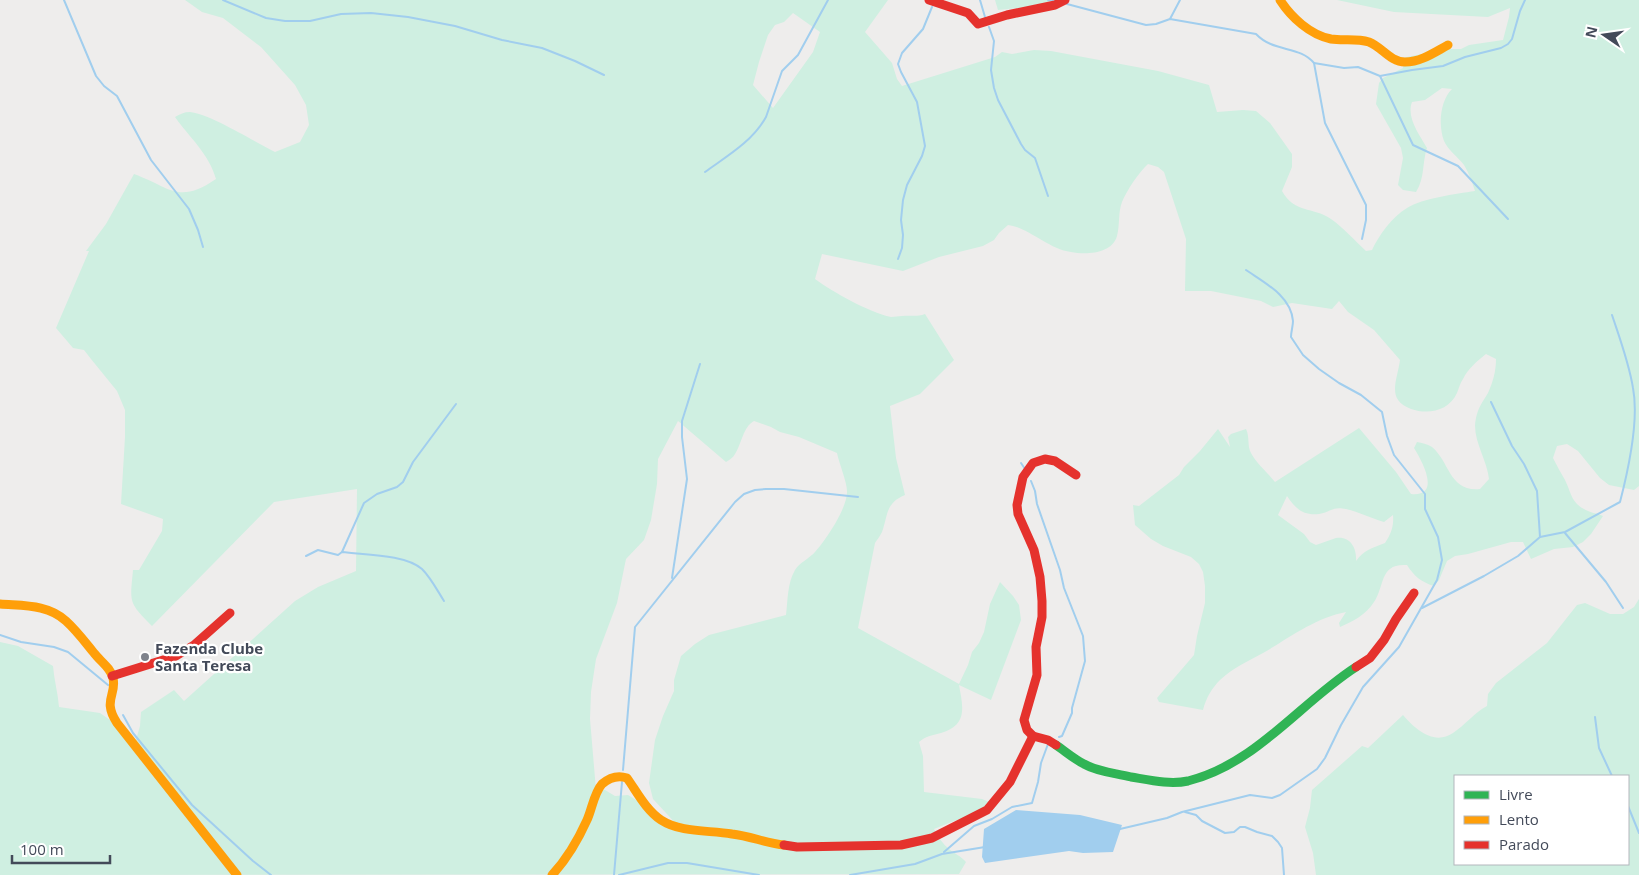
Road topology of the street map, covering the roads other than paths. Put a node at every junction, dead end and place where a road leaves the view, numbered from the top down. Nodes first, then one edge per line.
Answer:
1 (929, 0) edge
2 (1065, 0) edge
3 (1280, 0) edge
4 (1448, 45) dead end
5 (1076, 475) dead end
6 (1414, 593) dead end
7 (0, 604) edge
8 (230, 613) dead end
9 (112, 676) junction
10 (1033, 736) junction
11 (237, 875) edge
12 (552, 875) edge

1 - 2 street
3 - 4 street
5 - 10 street
6 - 10 street
7 - 9 street
8 - 9 street
9 - 11 street
10 - 12 street

